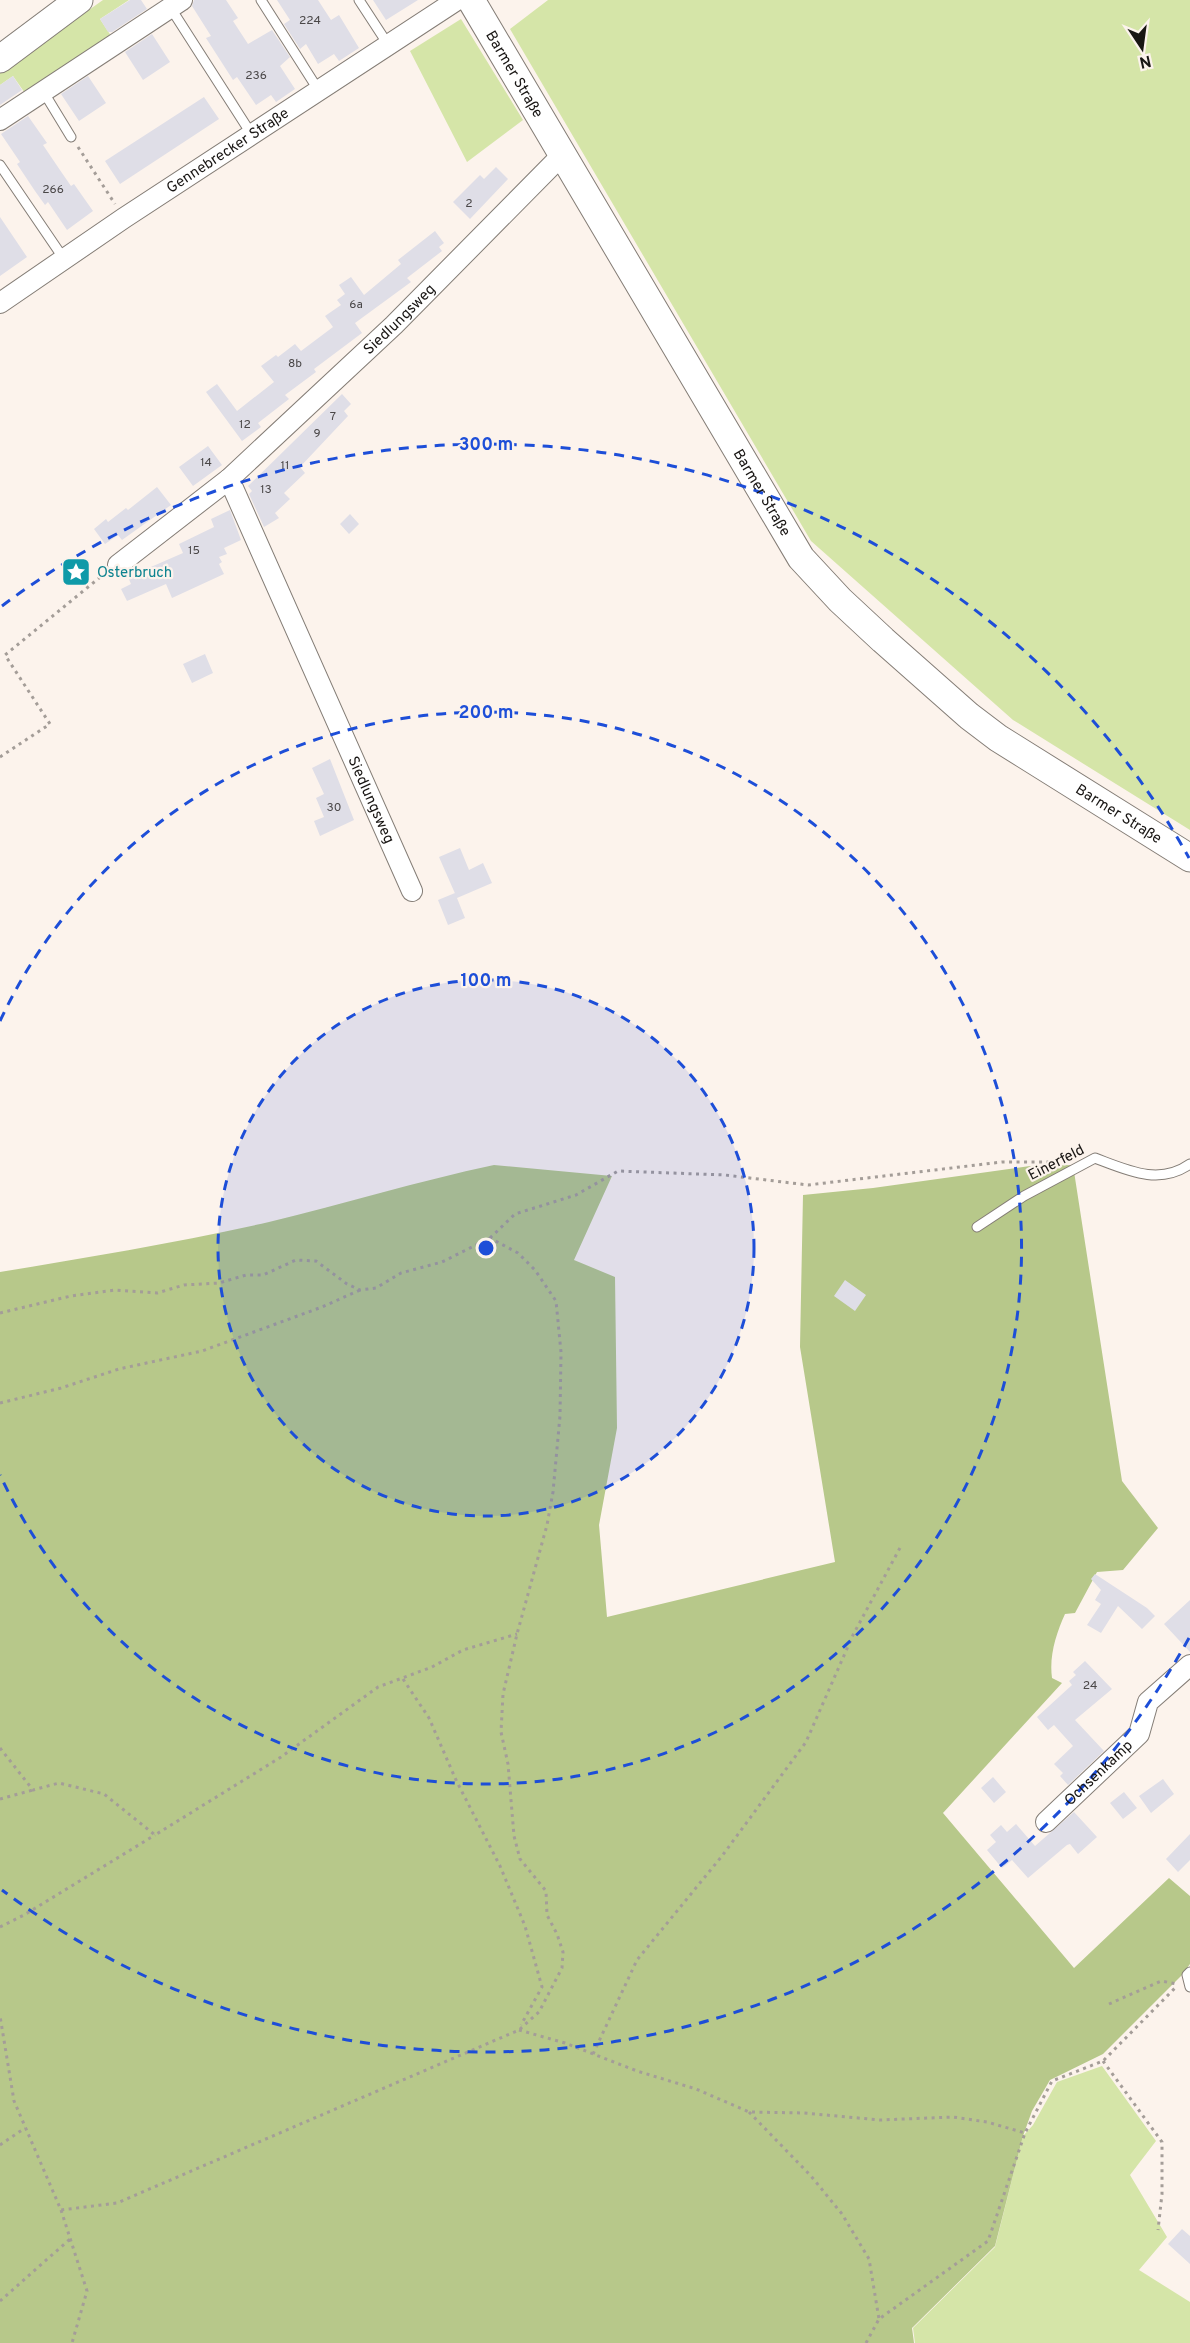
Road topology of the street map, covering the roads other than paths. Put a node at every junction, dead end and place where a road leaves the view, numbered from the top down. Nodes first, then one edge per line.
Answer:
1 (79, 0) edge
2 (261, 0) edge
3 (359, 0) edge
4 (457, 0) edge
5 (471, 0) edge
6 (176, 4) edge
7 (389, 46) junction
8 (0, 59) edge
9 (43, 91) junction
10 (319, 91) junction
11 (0, 120) edge
12 (252, 135) junction
13 (71, 137) road end
14 (563, 154) junction
15 (0, 165) edge
16 (64, 259) junction
17 (0, 303) edge
18 (230, 479) junction
19 (118, 565) road end
20 (1190, 858) edge
21 (412, 891) dead end
22 (1190, 1164) edge
23 (977, 1227) dead end
24 (1190, 1665) edge
25 (1046, 1822) dead end
26 (1189, 1974) edge
27 (1190, 1987) edge

1 - 8 main road
2 - 10 lane
3 - 7 lane
4 - 7 street, Gennebrecker Straße
5 - 14 main road, Barmer Straße
6 - 9 street
6 - 12 lane
7 - 10 street, Gennebrecker Straße
9 - 11 street
9 - 13 lane
10 - 12 street, Gennebrecker Straße
12 - 16 street, Gennebrecker Straße
14 - 18 street, Siedlungsweg
14 - 20 main road, Barmer Straße
15 - 16 lane
16 - 17 street, Gennebrecker Straße
18 - 19 street, Siedlungsweg
18 - 21 street, Siedlungsweg
22 - 23 lane, Einerfeld
24 - 25 street, Ochsenkamp
26 - 27 lane

